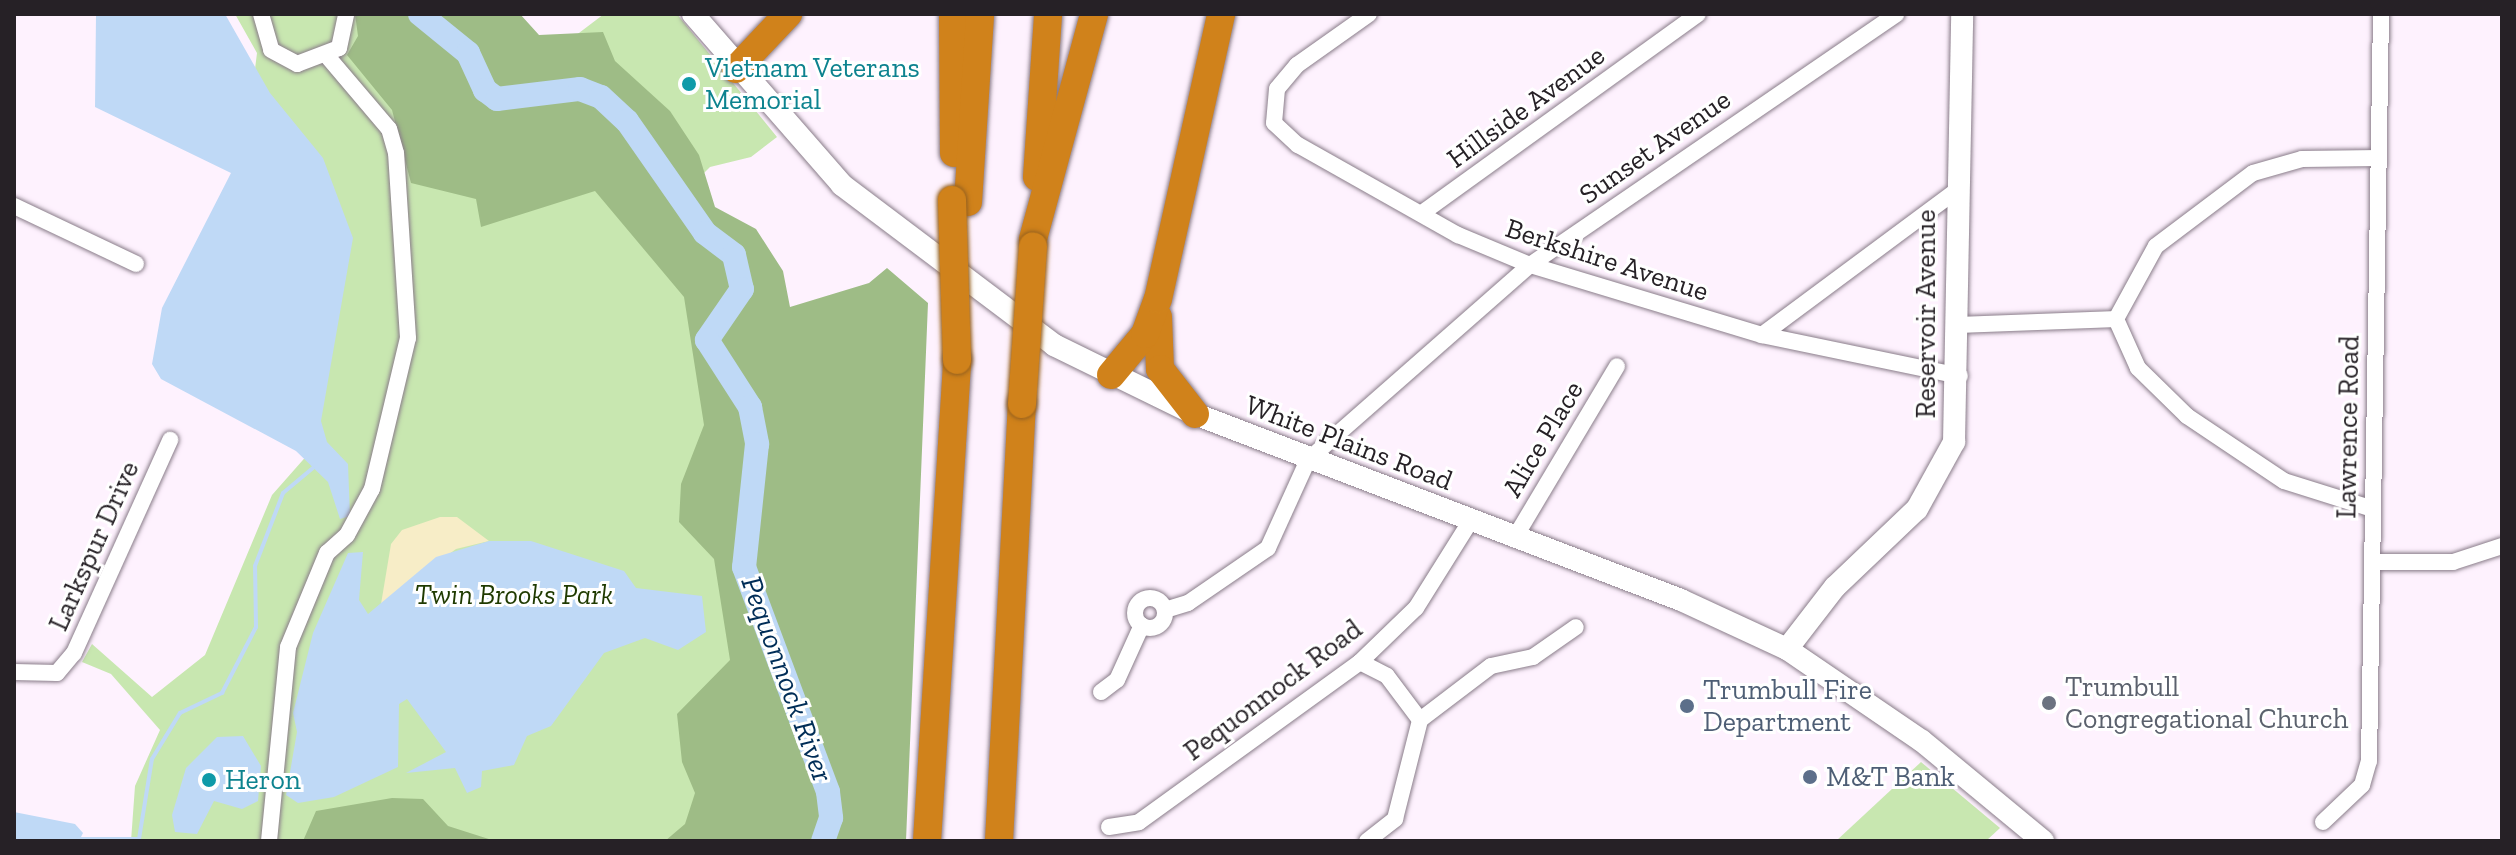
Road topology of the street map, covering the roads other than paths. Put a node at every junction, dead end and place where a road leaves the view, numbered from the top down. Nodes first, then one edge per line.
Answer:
1 (261, 14) edge
2 (346, 14) edge
3 (693, 14) edge
4 (788, 14) edge
5 (953, 14) edge
6 (980, 14) edge
7 (1048, 14) edge
8 (1094, 14) edge
9 (1221, 14) edge
10 (1369, 14) edge
11 (1698, 14) edge
12 (1896, 14) edge
13 (1962, 14) edge
14 (2381, 14) edge
15 (328, 57) junction
16 (736, 69) junction
17 (2379, 158) junction
18 (1956, 191) junction
19 (960, 201) junction
20 (14, 206) edge
21 (1422, 213) junction
22 (1033, 242) junction
23 (136, 264) dead end
24 (1530, 265) junction
25 (1162, 285) junction
26 (2116, 319) junction
27 (1959, 325) junction
28 (1762, 335) junction
29 (1617, 366) dead end
30 (1111, 375) junction
31 (1960, 376) junction
32 (1195, 414) junction
33 (170, 440) dead end
34 (1308, 460) junction
35 (2373, 509) junction
36 (1470, 522) junction
37 (1514, 539) junction
38 (2502, 546) edge
39 (2373, 562) junction
40 (1165, 610) junction
41 (1142, 625) junction
42 (1576, 627) dead end
43 (1787, 649) junction
44 (1360, 662) junction
45 (14, 672) edge
46 (1101, 692) dead end
47 (1420, 720) junction
48 (2323, 822) dead end
49 (1109, 827) dead end
50 (269, 841) edge
51 (927, 841) edge
52 (999, 841) edge
53 (1367, 841) edge
54 (2043, 841) edge

1 - 15 street
2 - 15 street
3 - 16 main road, White Plains Road
4 - 16 highway
5 - 19 highway
6 - 19 highway
7 - 22 highway
8 - 22 highway
9 - 25 highway
10 - 21 street, Berkshire Avenue
11 - 21 street, Hillside Avenue
12 - 24 street, Sunset Avenue
13 - 18 main road, Reservoir Avenue
14 - 17 street, Lawrence Road
15 - 50 street
16 - 30 main road, White Plains Road
17 - 26 street
17 - 35 street, Lawrence Road
18 - 27 main road, Reservoir Avenue
18 - 28 street
19 - 51 highway, bridge
20 - 23 street
21 - 24 street, Berkshire Avenue
22 - 52 highway, bridge
24 - 28 street, Berkshire Avenue
24 - 34 street, Sunset Avenue
25 - 30 highway
25 - 32 highway
26 - 27 street
26 - 35 street
27 - 31 main road, Reservoir Avenue
28 - 31 street, Berkshire Avenue
29 - 37 street, Alice Place
30 - 32 main road, White Plains Road
31 - 43 main road, Reservoir Avenue
32 - 34 main road, White Plains Road
33 - 45 street, Larkspur Drive
34 - 36 main road, White Plains Road
34 - 40 street
35 - 39 street, Lawrence Road
36 - 37 main road, White Plains Road
36 - 44 street, Pequonnock Road
37 - 43 main road, White Plains Road
38 - 39 street
39 - 48 street, Lawrence Road
40 - 41 street
40 - 41 street
41 - 46 street
42 - 47 street
43 - 54 main road, White Plains Road
44 - 47 street
44 - 49 street, Pequonnock Road
47 - 53 street

